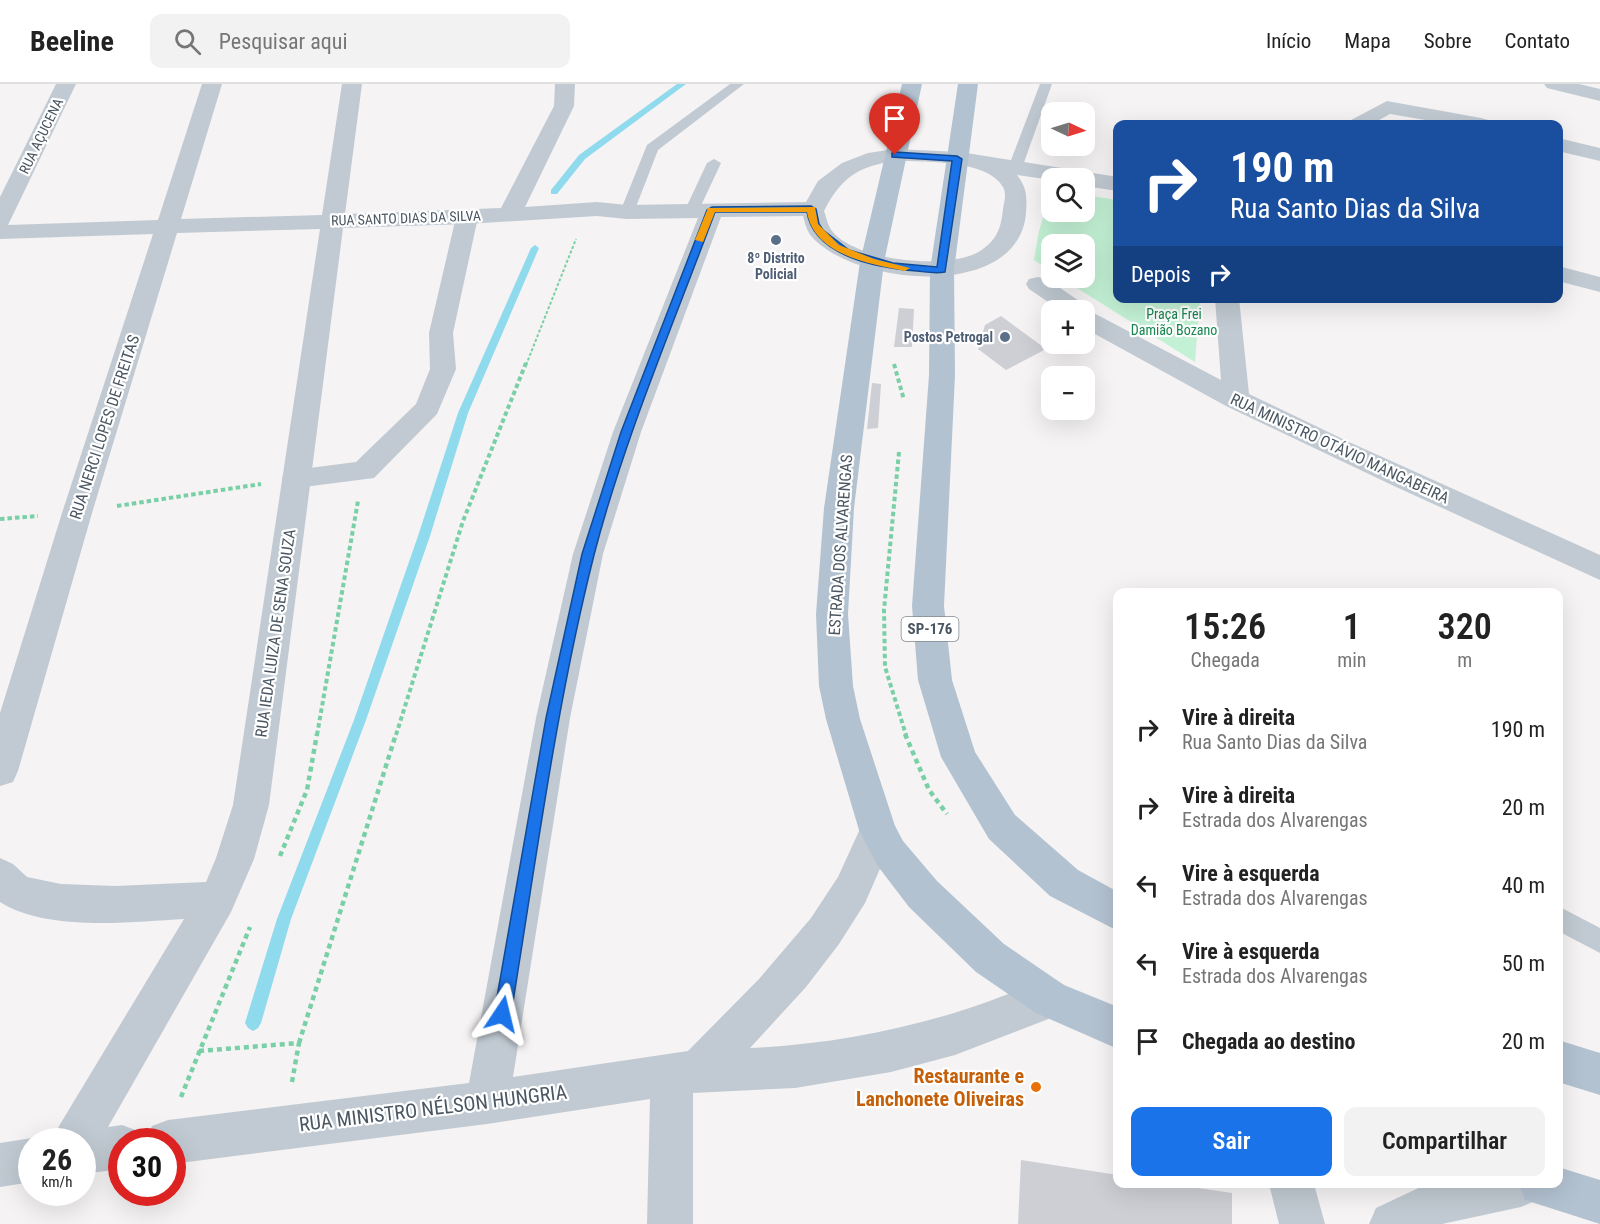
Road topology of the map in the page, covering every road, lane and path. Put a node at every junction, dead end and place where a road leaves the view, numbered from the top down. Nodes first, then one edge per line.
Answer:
1 (66, 84) edge
2 (212, 84) edge
3 (352, 84) edge
4 (565, 84) edge
5 (738, 84) edge
6 (912, 84) edge
7 (968, 84) edge
8 (1046, 84) edge
9 (1386, 84) edge
10 (1564, 85) edge
11 (1600, 95) edge
12 (1387, 107) junction
13 (1365, 120) edge
14 (1459, 120) edge
15 (1563, 145) edge
16 (1600, 154) edge
17 (895, 155) junction
18 (968, 161) junction
19 (714, 164) dead end
20 (1015, 168) junction
21 (1041, 172) edge
22 (1041, 177) edge
23 (1095, 181) edge
24 (1113, 183) edge
25 (1017, 192) junction
26 (811, 209) junction
27 (702, 210) junction
28 (627, 212) junction
29 (510, 215) junction
30 (467, 217) junction
31 (0, 220) edge
32 (334, 220) junction
33 (169, 226) junction
34 (0, 232) edge
35 (564, 239) dead end
36 (872, 262) junction
37 (942, 270) junction
38 (1563, 274) edge
39 (1038, 284) dead end
40 (1600, 285) edge
41 (1061, 300) edge
42 (1227, 303) edge
43 (1095, 323) edge
44 (1236, 400) junction
45 (297, 478) junction
46 (77, 513) junction
47 (1600, 568) edge
48 (0, 771) edge
49 (879, 830) junction
50 (0, 876) edge
51 (217, 899) junction
52 (1113, 910) edge
53 (1563, 921) edge
54 (1600, 941) edge
55 (1050, 999) junction
56 (1113, 1026) edge
57 (299, 1043) junction
58 (199, 1051) dead end
59 (1563, 1063) edge
60 (685, 1074) junction
61 (1600, 1074) edge
62 (487, 1102) junction
63 (284, 1127) junction
64 (83, 1128) edge
65 (186, 1140) edge
66 (18, 1162) edge
67 (0, 1165) edge
68 (1293, 1188) edge
69 (1501, 1188) edge
70 (1553, 1188) edge
71 (1600, 1203) edge
72 (670, 1224) edge
73 (1302, 1224) edge
74 (1392, 1224) edge

1 - 31 street, RUA AÇUCENA
2 - 33 street, RUA NERCI LOPES DE FREITAS
3 - 32 street, RUA IEDA LUIZA DE SENA SOUZA
4 - 29 street
5 - 28 lane
6 - 17 main road, ESTRADA DOS ALVARENGAS
7 - 18 main road, SP-176
8 - 20 lane
9 - 12 street
10 - 11 street
12 - 13 street
12 - 14 street
15 - 16 street
17 - 18 street
17 - 26 street
17 - 36 main road, ESTRADA DOS ALVARENGAS
18 - 20 street
18 - 25 street
18 - 37 main road, SP-176
19 - 27 lane
20 - 21 street
22 - 25 street
23 - 24 street
25 - 37 street
26 - 27 street, RUA SANTO DIAS DA SILVA
26 - 36 street
27 - 28 street, RUA SANTO DIAS DA SILVA
27 - 62 street
28 - 29 street, RUA SANTO DIAS DA SILVA
29 - 30 street, RUA SANTO DIAS DA SILVA
30 - 32 street, RUA SANTO DIAS DA SILVA
30 - 45 street
32 - 33 street, RUA SANTO DIAS DA SILVA
32 - 45 street, RUA IEDA LUIZA DE SENA SOUZA
33 - 34 street, RUA SANTO DIAS DA SILVA
33 - 46 street, RUA NERCI LOPES DE FREITAS
35 - 57 path
36 - 37 street
36 - 49 main road, ESTRADA DOS ALVARENGAS
37 - 52 main road, SP-176
38 - 40 street
39 - 41 street
42 - 44 street
43 - 44 street, RUA MINISTRO OTÁVIO MANGABEIRA
44 - 47 street, RUA MINISTRO OTÁVIO MANGABEIRA
45 - 46 path
45 - 51 street, RUA IEDA LUIZA DE SENA SOUZA
46 - 48 street, RUA NERCI LOPES DE FREITAS
49 - 55 main road, ESTRADA DOS ALVARENGAS
49 - 60 street
50 - 51 street
51 - 64 street, RUA IEDA LUIZA DE SENA SOUZA
53 - 54 lane
55 - 56 main road, ESTRADA DOS ALVARENGAS
55 - 60 street, RUA MINISTRO NÉLSON HUNGRIA
57 - 58 path
57 - 63 path
59 - 61 main road
60 - 62 street, RUA MINISTRO NÉLSON HUNGRIA
60 - 72 street
62 - 63 street, RUA MINISTRO NÉLSON HUNGRIA
63 - 65 street, RUA MINISTRO NÉLSON HUNGRIA
66 - 67 street
68 - 73 street
69 - 74 street
70 - 71 main road

